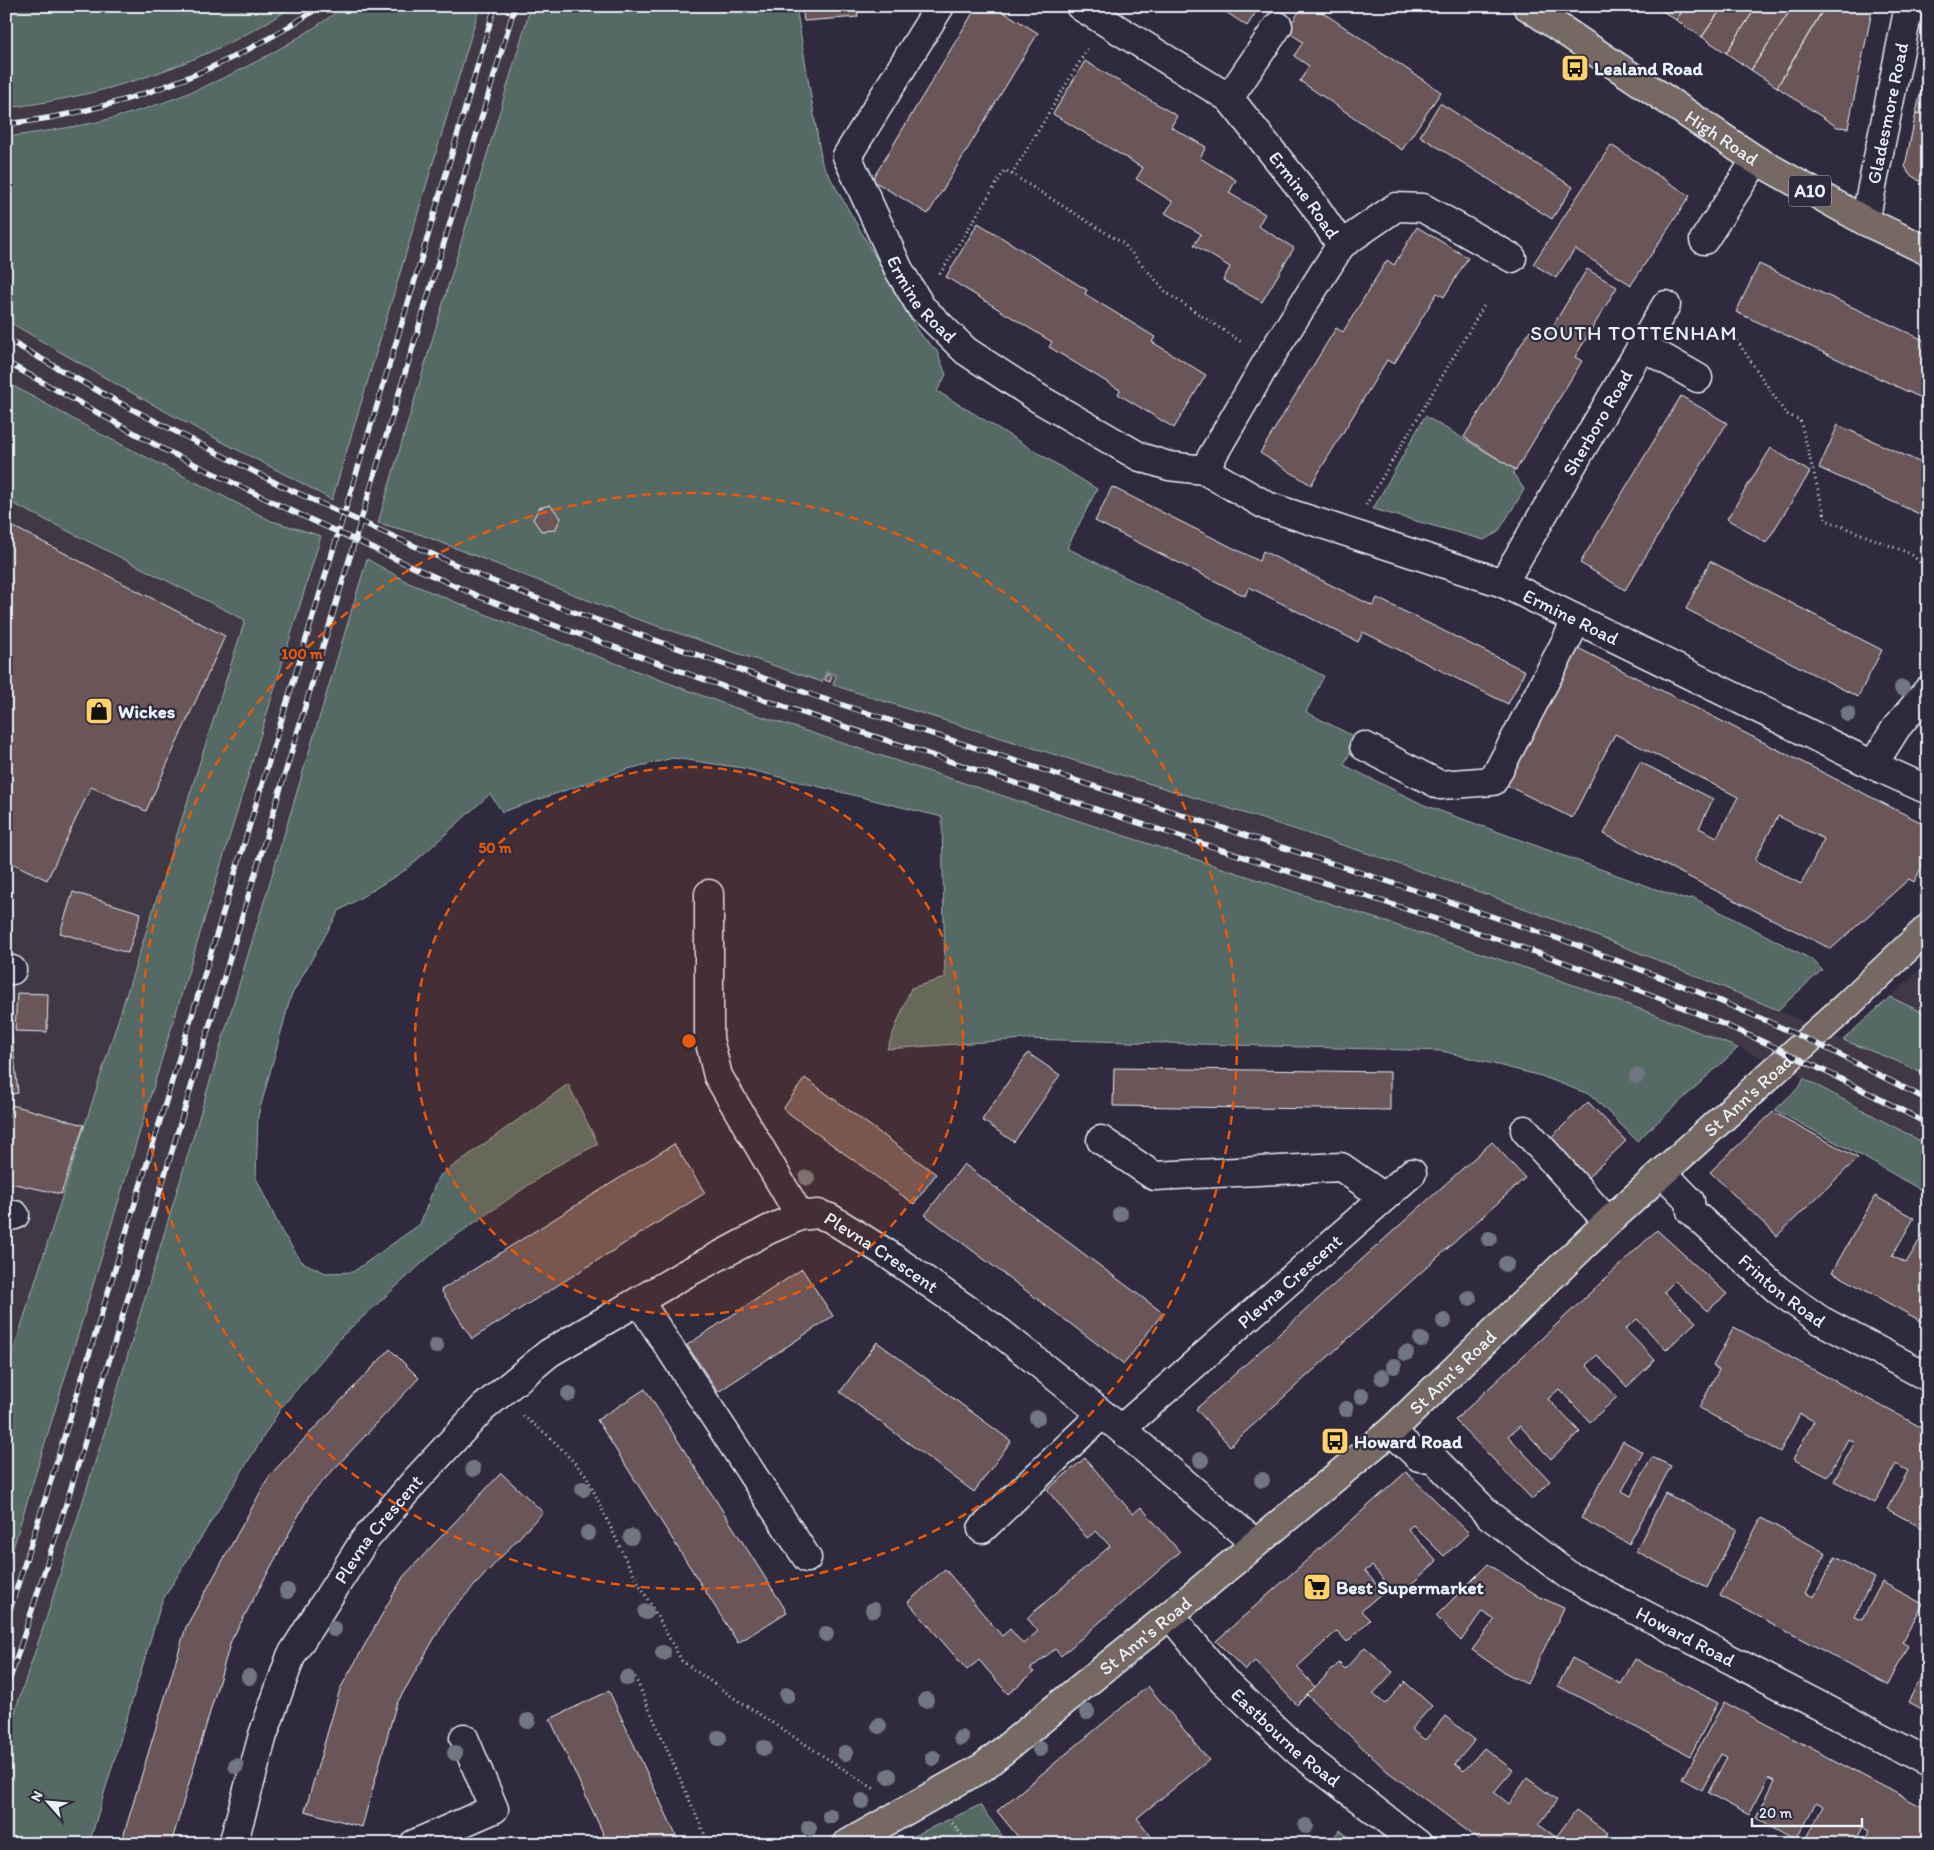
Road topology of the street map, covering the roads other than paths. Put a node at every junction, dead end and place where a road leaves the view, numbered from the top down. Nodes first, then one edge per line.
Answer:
1 (940, 6) edge
2 (1080, 6) edge
3 (1909, 6) edge
4 (1539, 10) edge
5 (1278, 26) dead end
6 (1229, 98) junction
7 (1756, 160) junction
8 (1865, 221) junction
9 (1704, 240) dead end
10 (1342, 245) junction
11 (1928, 251) edge
12 (1512, 258) dead end
13 (1666, 305) dead end
14 (1642, 346) junction
15 (1698, 378) dead end
16 (1204, 470) junction
17 (1503, 583) junction
18 (1577, 620) junction
19 (1928, 690) edge
20 (1364, 746) dead end
21 (1873, 765) junction
22 (1928, 790) edge
23 (709, 894) dead end
24 (1928, 928) edge
25 (1525, 1130) dead end
26 (1101, 1140) dead end
27 (1412, 1173) dead end
28 (1663, 1173) junction
29 (1384, 1198) junction
30 (800, 1216) junction
31 (1608, 1222) junction
32 (639, 1301) junction
33 (1928, 1377) edge
34 (1112, 1422) junction
35 (1391, 1431) junction
36 (982, 1529) dead end
37 (1255, 1543) junction
38 (808, 1558) dead end
39 (1170, 1615) junction
40 (464, 1738) dead end
41 (1928, 1762) edge
42 (233, 1844) edge
43 (414, 1844) edge
44 (847, 1844) edge
45 (1418, 1844) edge

1 - 16 street, Ermine Road
2 - 6 street, Ermine Road
3 - 8 street, Gladesmore Road
4 - 7 main road, High Road / A10
5 - 6 street
6 - 10 street, Ermine Road
7 - 8 main road, High Road / A10
7 - 9 street
8 - 11 main road, High Road / A10
10 - 12 street
10 - 16 street, Ermine Road
13 - 14 street, Sherboro Road
14 - 15 street
14 - 17 street, Sherboro Road
16 - 17 street, Ermine Road
17 - 18 street, Ermine Road
18 - 20 street
18 - 21 street, Ermine Road
19 - 21 street
21 - 22 street, Ermine Road
23 - 30 street
24 - 28 main road, St Ann's Road
25 - 31 street
26 - 29 street
27 - 29 street, Plevna Crescent
28 - 31 main road, St Ann's Road
28 - 33 street, Frinton Road
29 - 34 street, Plevna Crescent
30 - 32 street, Plevna Crescent
30 - 34 street, Plevna Crescent
31 - 35 main road, St Ann's Road
32 - 38 street
32 - 42 street, Plevna Crescent
34 - 36 street, Plevna Crescent
34 - 37 street, Plevna Crescent
35 - 37 main road, St Ann's Road
35 - 41 street, Howard Road
37 - 39 main road, St Ann's Road
39 - 44 main road, St Ann's Road
39 - 45 street, Eastbourne Road
40 - 43 street

